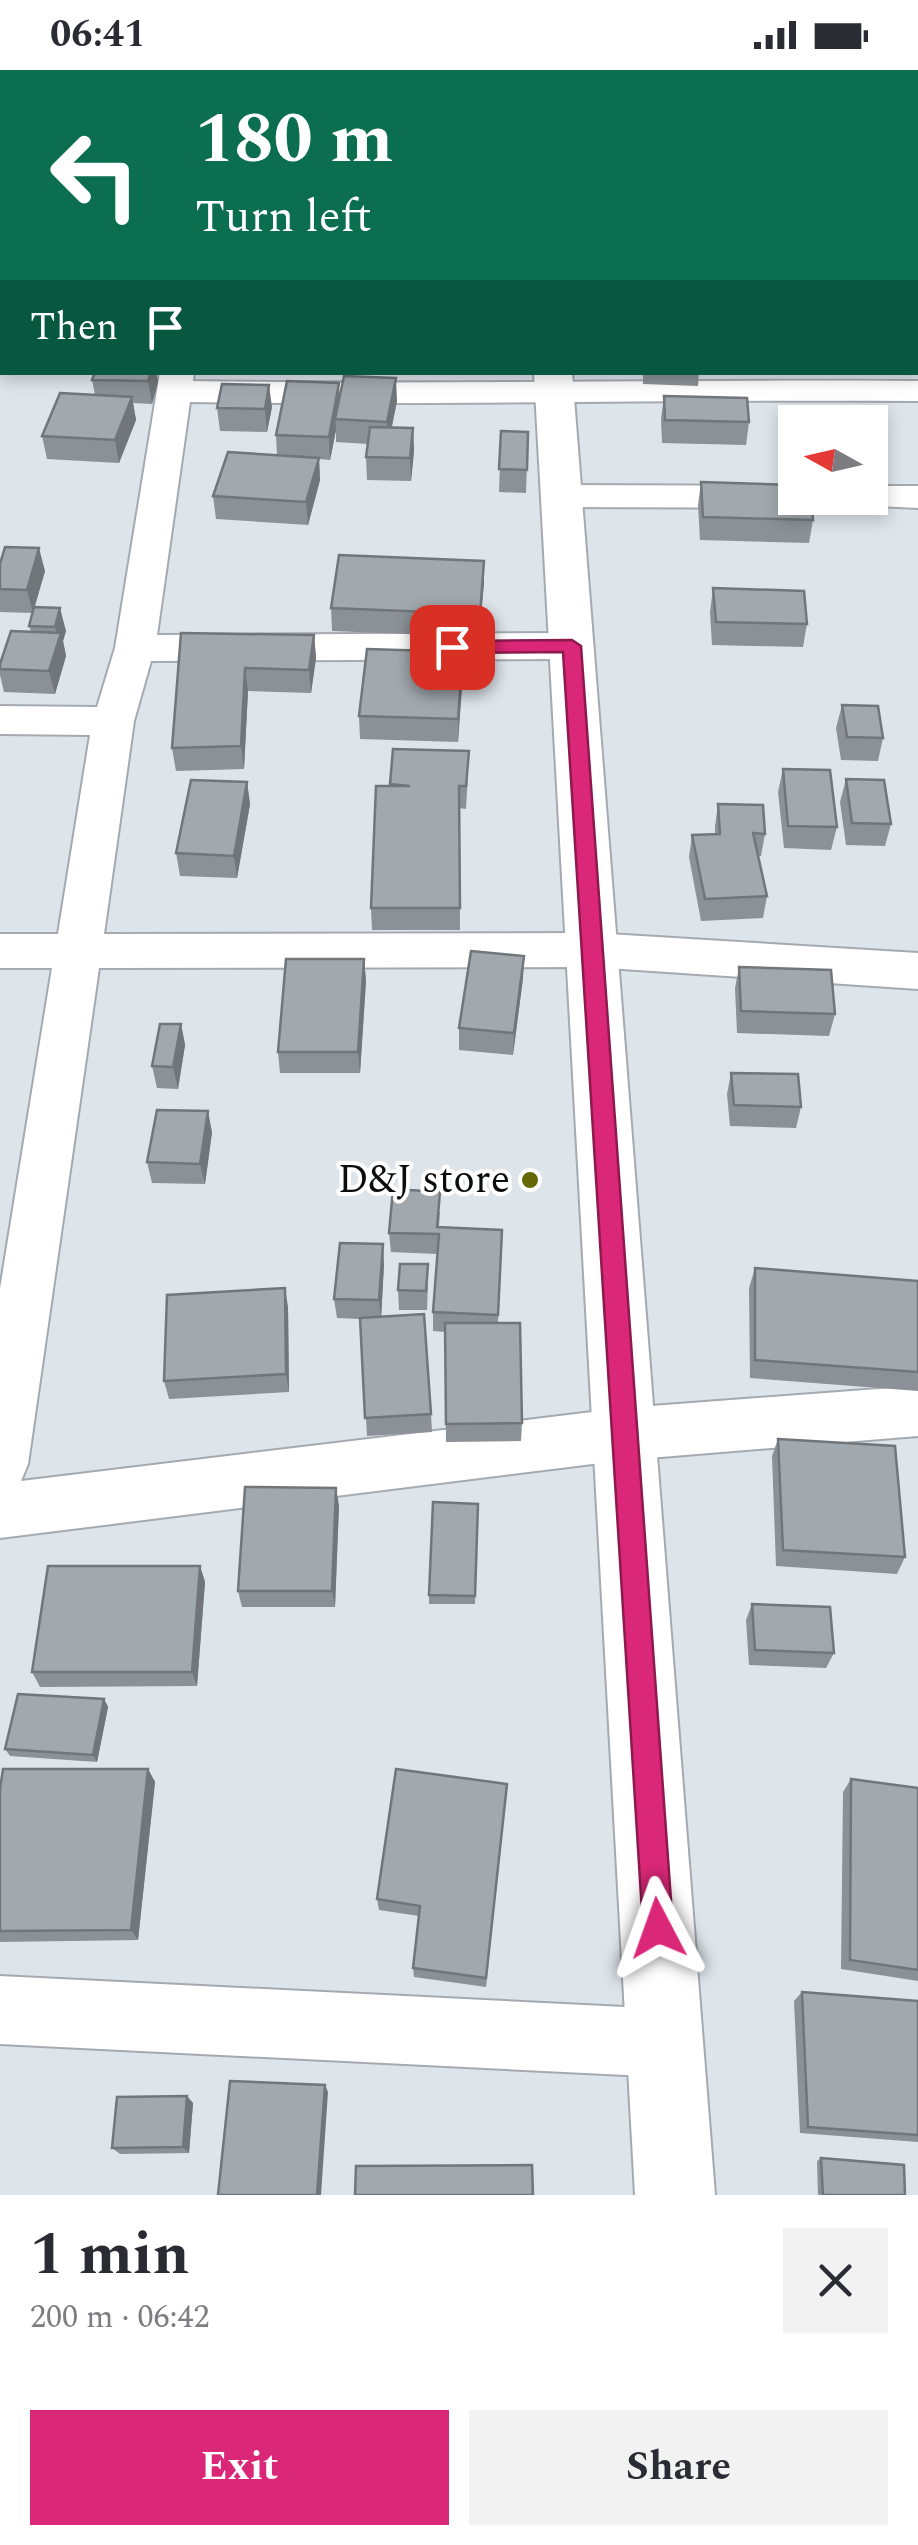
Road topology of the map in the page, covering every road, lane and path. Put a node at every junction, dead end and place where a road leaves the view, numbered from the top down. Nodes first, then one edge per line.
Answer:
1 (175, 382) edge
2 (554, 382) edge
3 (918, 390) edge
4 (562, 496) junction
5 (778, 496) edge
6 (888, 497) edge
7 (918, 497) edge
8 (572, 646) junction
9 (135, 648) junction
10 (0, 720) edge
11 (113, 720) junction
12 (592, 950) junction
13 (0, 951) edge
14 (78, 952) junction
15 (918, 970) edge
16 (918, 1411) edge
17 (624, 1434) junction
18 (0, 1464) edge
19 (0, 1511) edge
20 (0, 2010) edge
21 (666, 2043) junction
22 (675, 2195) edge

1 - 2 street
1 - 9 street
2 - 3 street
2 - 4 highway
4 - 5 street
4 - 8 highway
6 - 7 street
8 - 9 street
8 - 12 highway
9 - 11 street
10 - 11 street
11 - 14 street
12 - 14 street
12 - 15 street
12 - 17 highway
13 - 14 street
14 - 18 street
16 - 17 street
17 - 19 street
17 - 21 highway
20 - 21 street
21 - 22 highway

